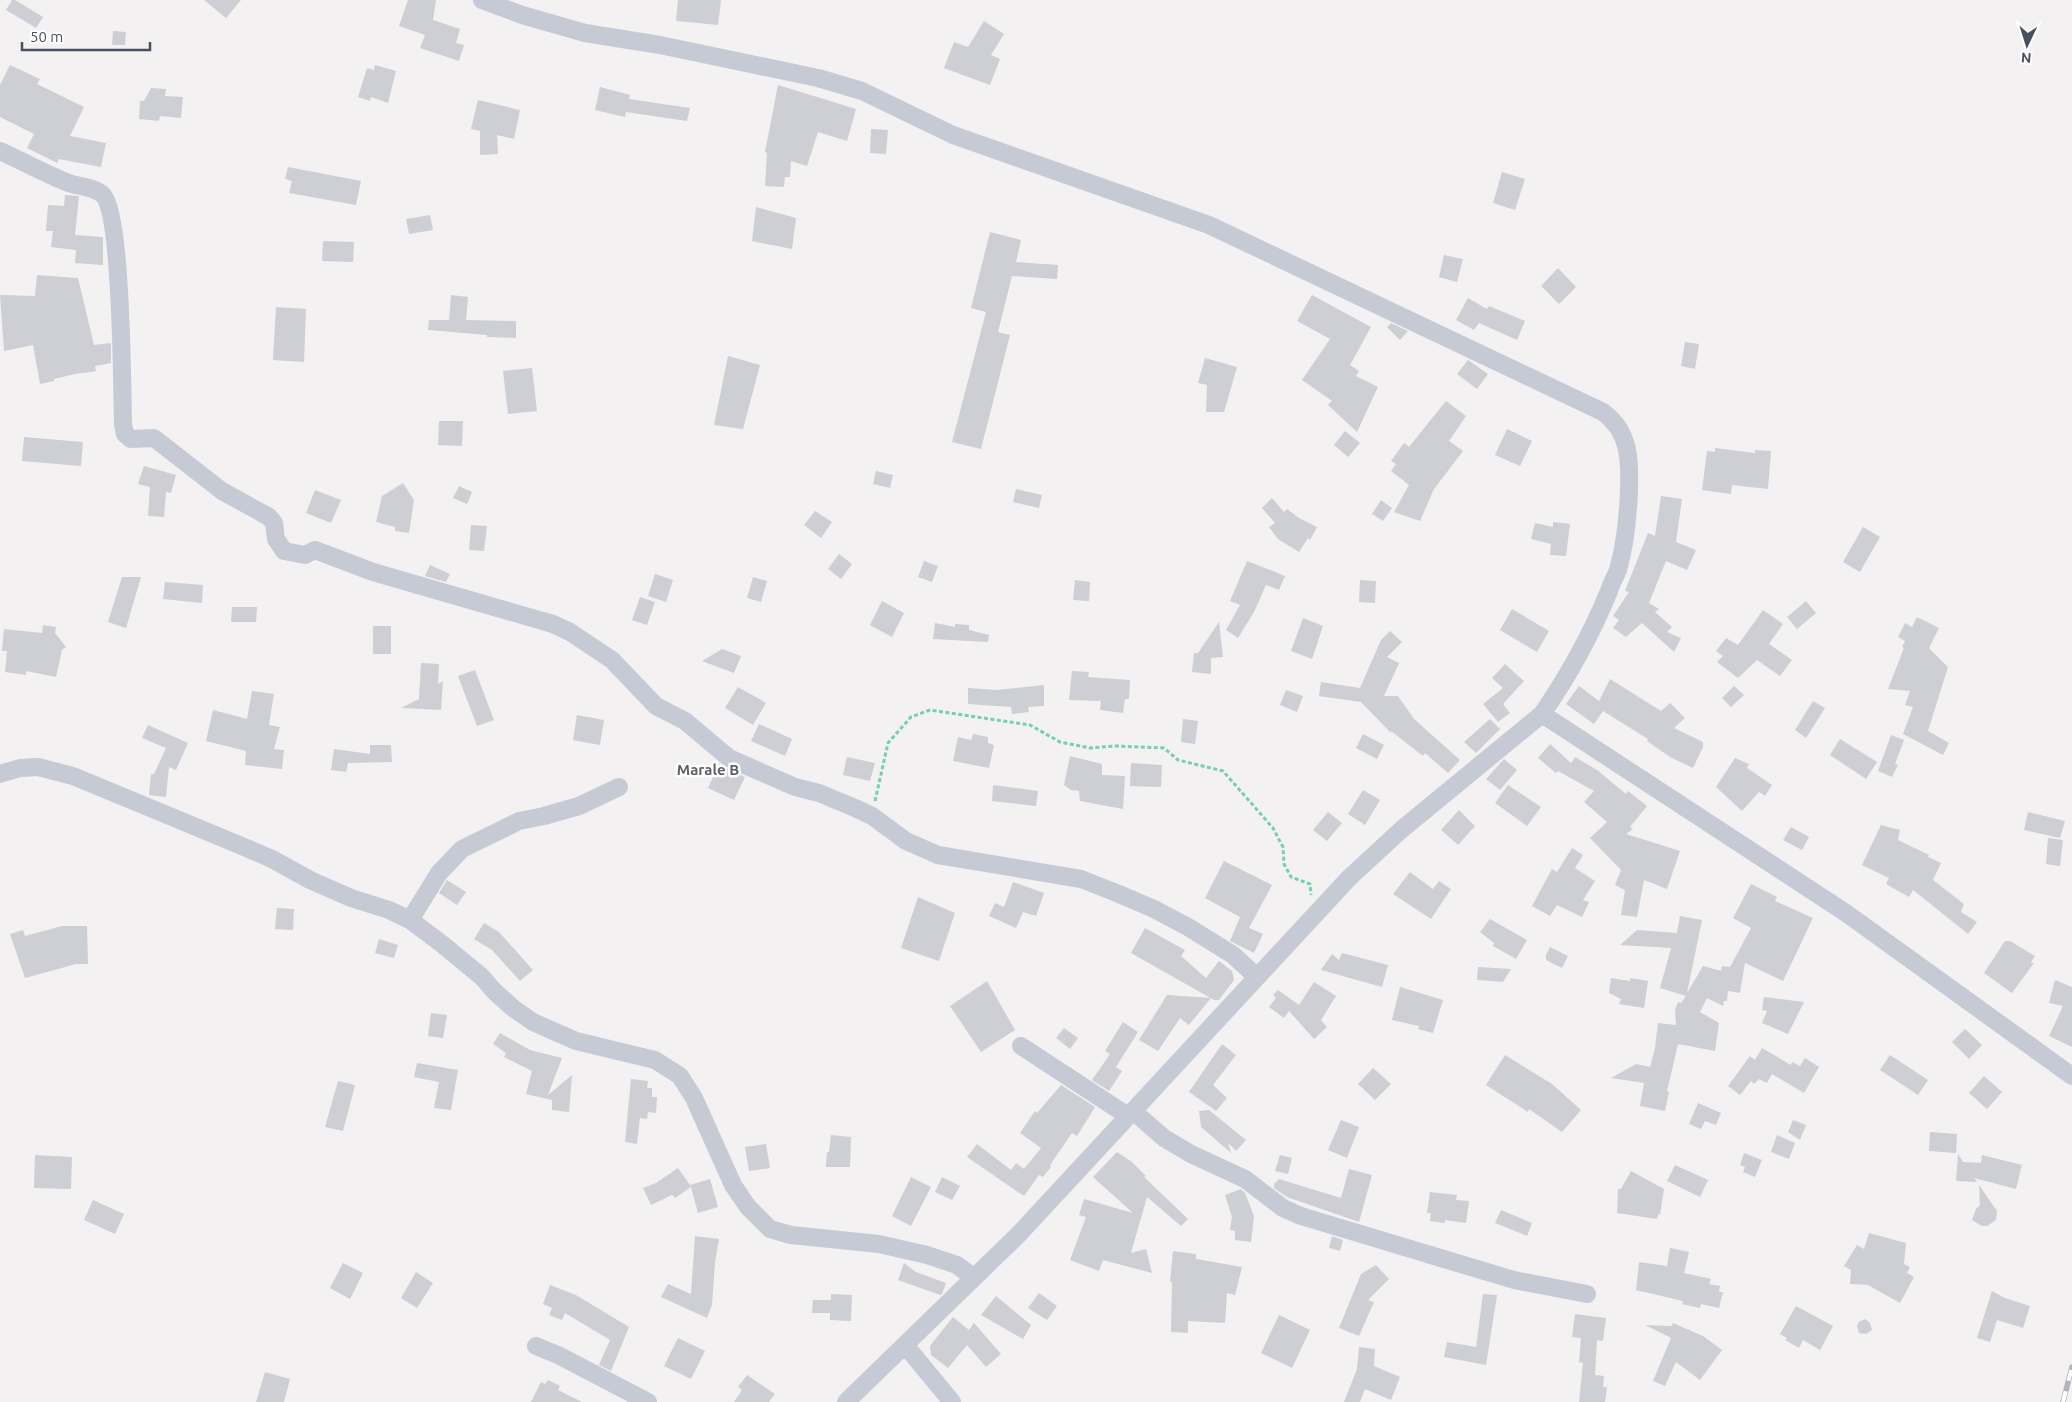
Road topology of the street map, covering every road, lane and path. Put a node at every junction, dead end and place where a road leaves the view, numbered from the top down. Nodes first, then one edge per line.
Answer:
1 (482, 0) edge
2 (0, 151) edge
3 (1542, 714) junction
4 (0, 774) edge
5 (619, 787) dead end
6 (872, 816) junction
7 (1314, 915) junction
8 (410, 920) junction
9 (1257, 977) junction
10 (1021, 1046) dead end
11 (2072, 1076) edge
12 (1131, 1113) junction
13 (974, 1278) junction
14 (1587, 1294) dead end
15 (905, 1345) junction
16 (536, 1346) dead end
17 (648, 1402) edge
18 (846, 1402) edge
19 (952, 1402) edge

1 - 3 street
2 - 6 street
3 - 7 street
3 - 11 street
4 - 8 street
5 - 8 street
6 - 7 path
6 - 9 street
7 - 9 street
8 - 13 street
9 - 12 street
10 - 12 street
12 - 13 street
12 - 14 street
13 - 15 street
15 - 18 street
15 - 19 street
16 - 17 street

